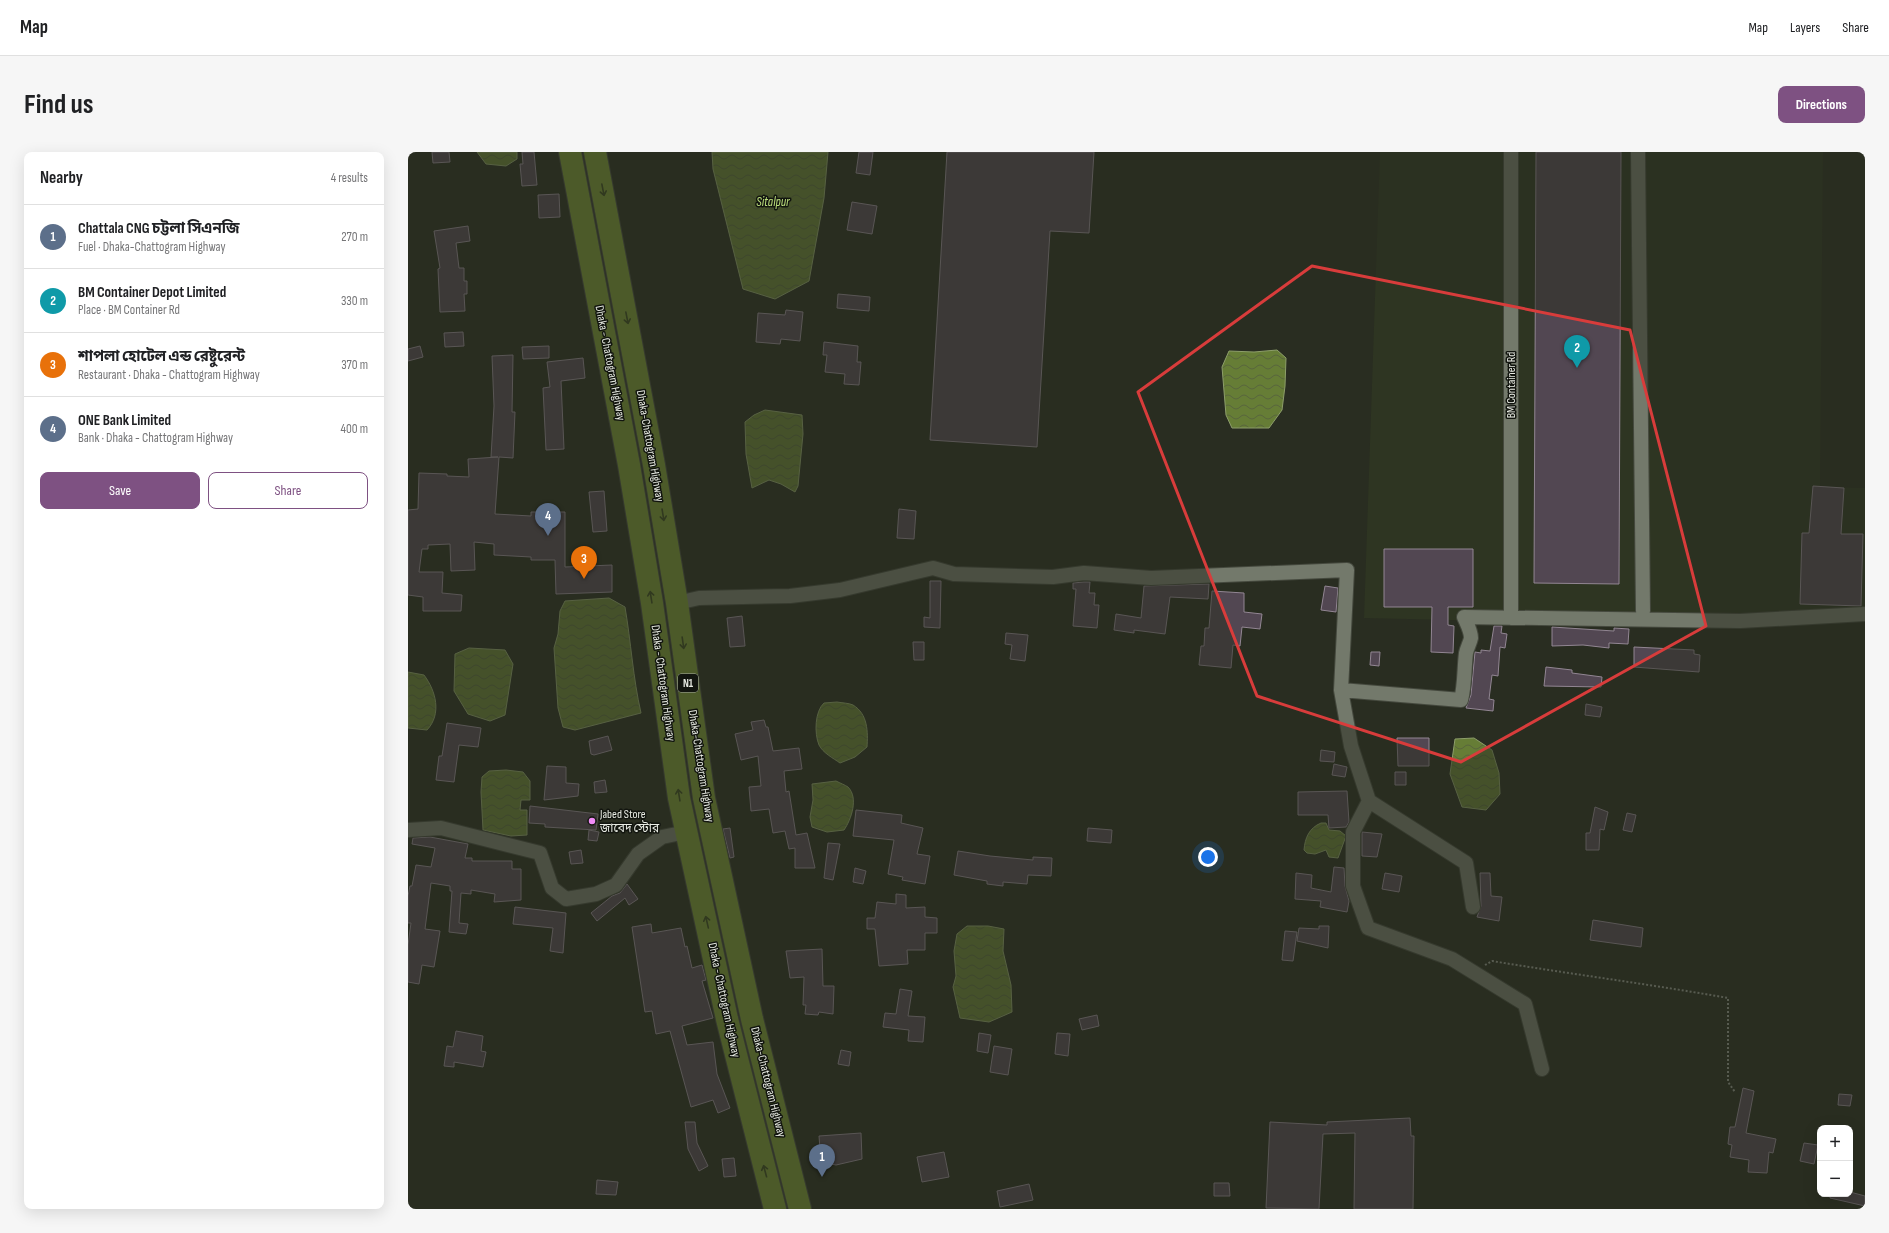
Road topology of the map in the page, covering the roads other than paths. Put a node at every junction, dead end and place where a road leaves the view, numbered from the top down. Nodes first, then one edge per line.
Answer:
1 (570, 152) edge
2 (595, 152) edge
3 (1511, 152) edge
4 (1638, 152) edge
5 (677, 603) junction
6 (1643, 611) dead end
7 (1865, 614) edge
8 (1511, 618) junction
9 (1341, 690) junction
10 (1369, 801) junction
11 (408, 830) edge
12 (686, 832) junction
13 (1473, 907) dead end
14 (1542, 1069) dead end
15 (775, 1209) edge
16 (800, 1209) edge

12 -> 1 highway, Dhaka - Chattogram Highway / N1
2 -> 5 highway, Dhaka-Chattogram Highway / N1
3 - 8 street, BM Container Rd
4 - 6 street
5 - 9 street
5 -> 16 highway, Dhaka-Chattogram Highway / N1
7 - 8 street
8 - 9 street
9 - 10 street
10 - 13 street
10 - 14 street
11 - 12 street
15 -> 12 highway, Dhaka - Chattogram Highway / N1

